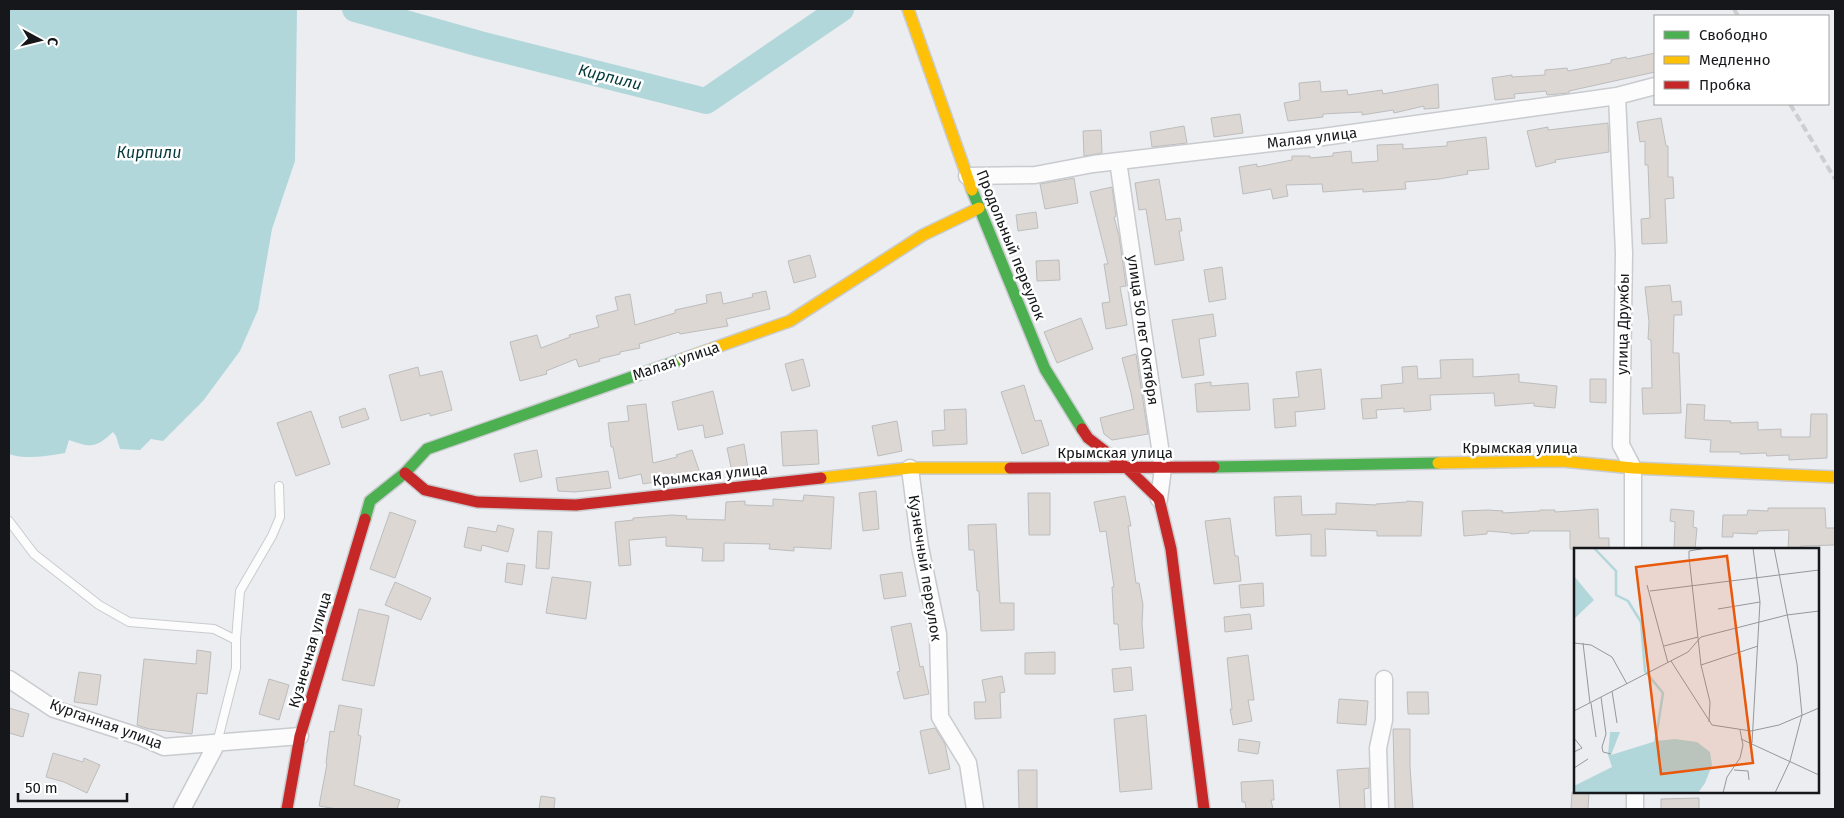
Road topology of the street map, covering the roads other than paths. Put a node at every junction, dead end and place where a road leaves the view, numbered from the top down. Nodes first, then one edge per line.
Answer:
1 (908, 9) edge
2 (1654, 86) edge
3 (1617, 96) junction
4 (1118, 161) junction
5 (967, 176) junction
6 (979, 208) junction
7 (910, 468) junction
8 (1127, 468) junction
9 (1164, 468) junction
10 (1633, 468) junction
11 (404, 472) junction
12 (1835, 477) edge
13 (279, 486) dead end
14 (1159, 500) junction
15 (370, 501) joint
16 (9, 521) edge
17 (1633, 548) edge
18 (236, 640) junction
19 (9, 679) edge
20 (1384, 679) dead end
21 (300, 736) junction
22 (217, 743) junction
23 (1635, 793) edge
24 (182, 809) edge
25 (286, 809) edge
26 (975, 809) edge
27 (1204, 809) edge
28 (1380, 809) edge
29 (1635, 809) edge

1 - 5 street, Продольный переулок
2 - 3 street, Малая улица
3 - 4 street, Малая улица
3 - 10 street, улица Дружбы
4 - 5 street, Малая улица
4 - 9 street, улица 50 лет Октября
5 - 6 street, Продольный переулок
6 - 8 street, Продольный переулок
6 - 11 street, Малая улица
7 - 8 street, Крымская улица
7 - 11 street, Крымская улица
7 - 26 street, Кузнечный переулок
8 - 9 street, Крымская улица
8 - 14 street
9 - 10 street, Крымская улица
9 - 14 street, улица 50 лет Октября
10 - 12 street, Крымская улица
10 - 17 street, улица Дружбы
11 - 15 street, Малая улица
13 - 18 lane
14 - 27 street, улица 50 лет Октября
15 - 21 street, Кузнечная улица
16 - 18 lane
18 - 22 lane
19 - 22 street, Курганная улица
20 - 28 street
21 - 22 street, Курганная улица
21 - 25 street, Кузнечная улица
22 - 24 street
23 - 29 street

